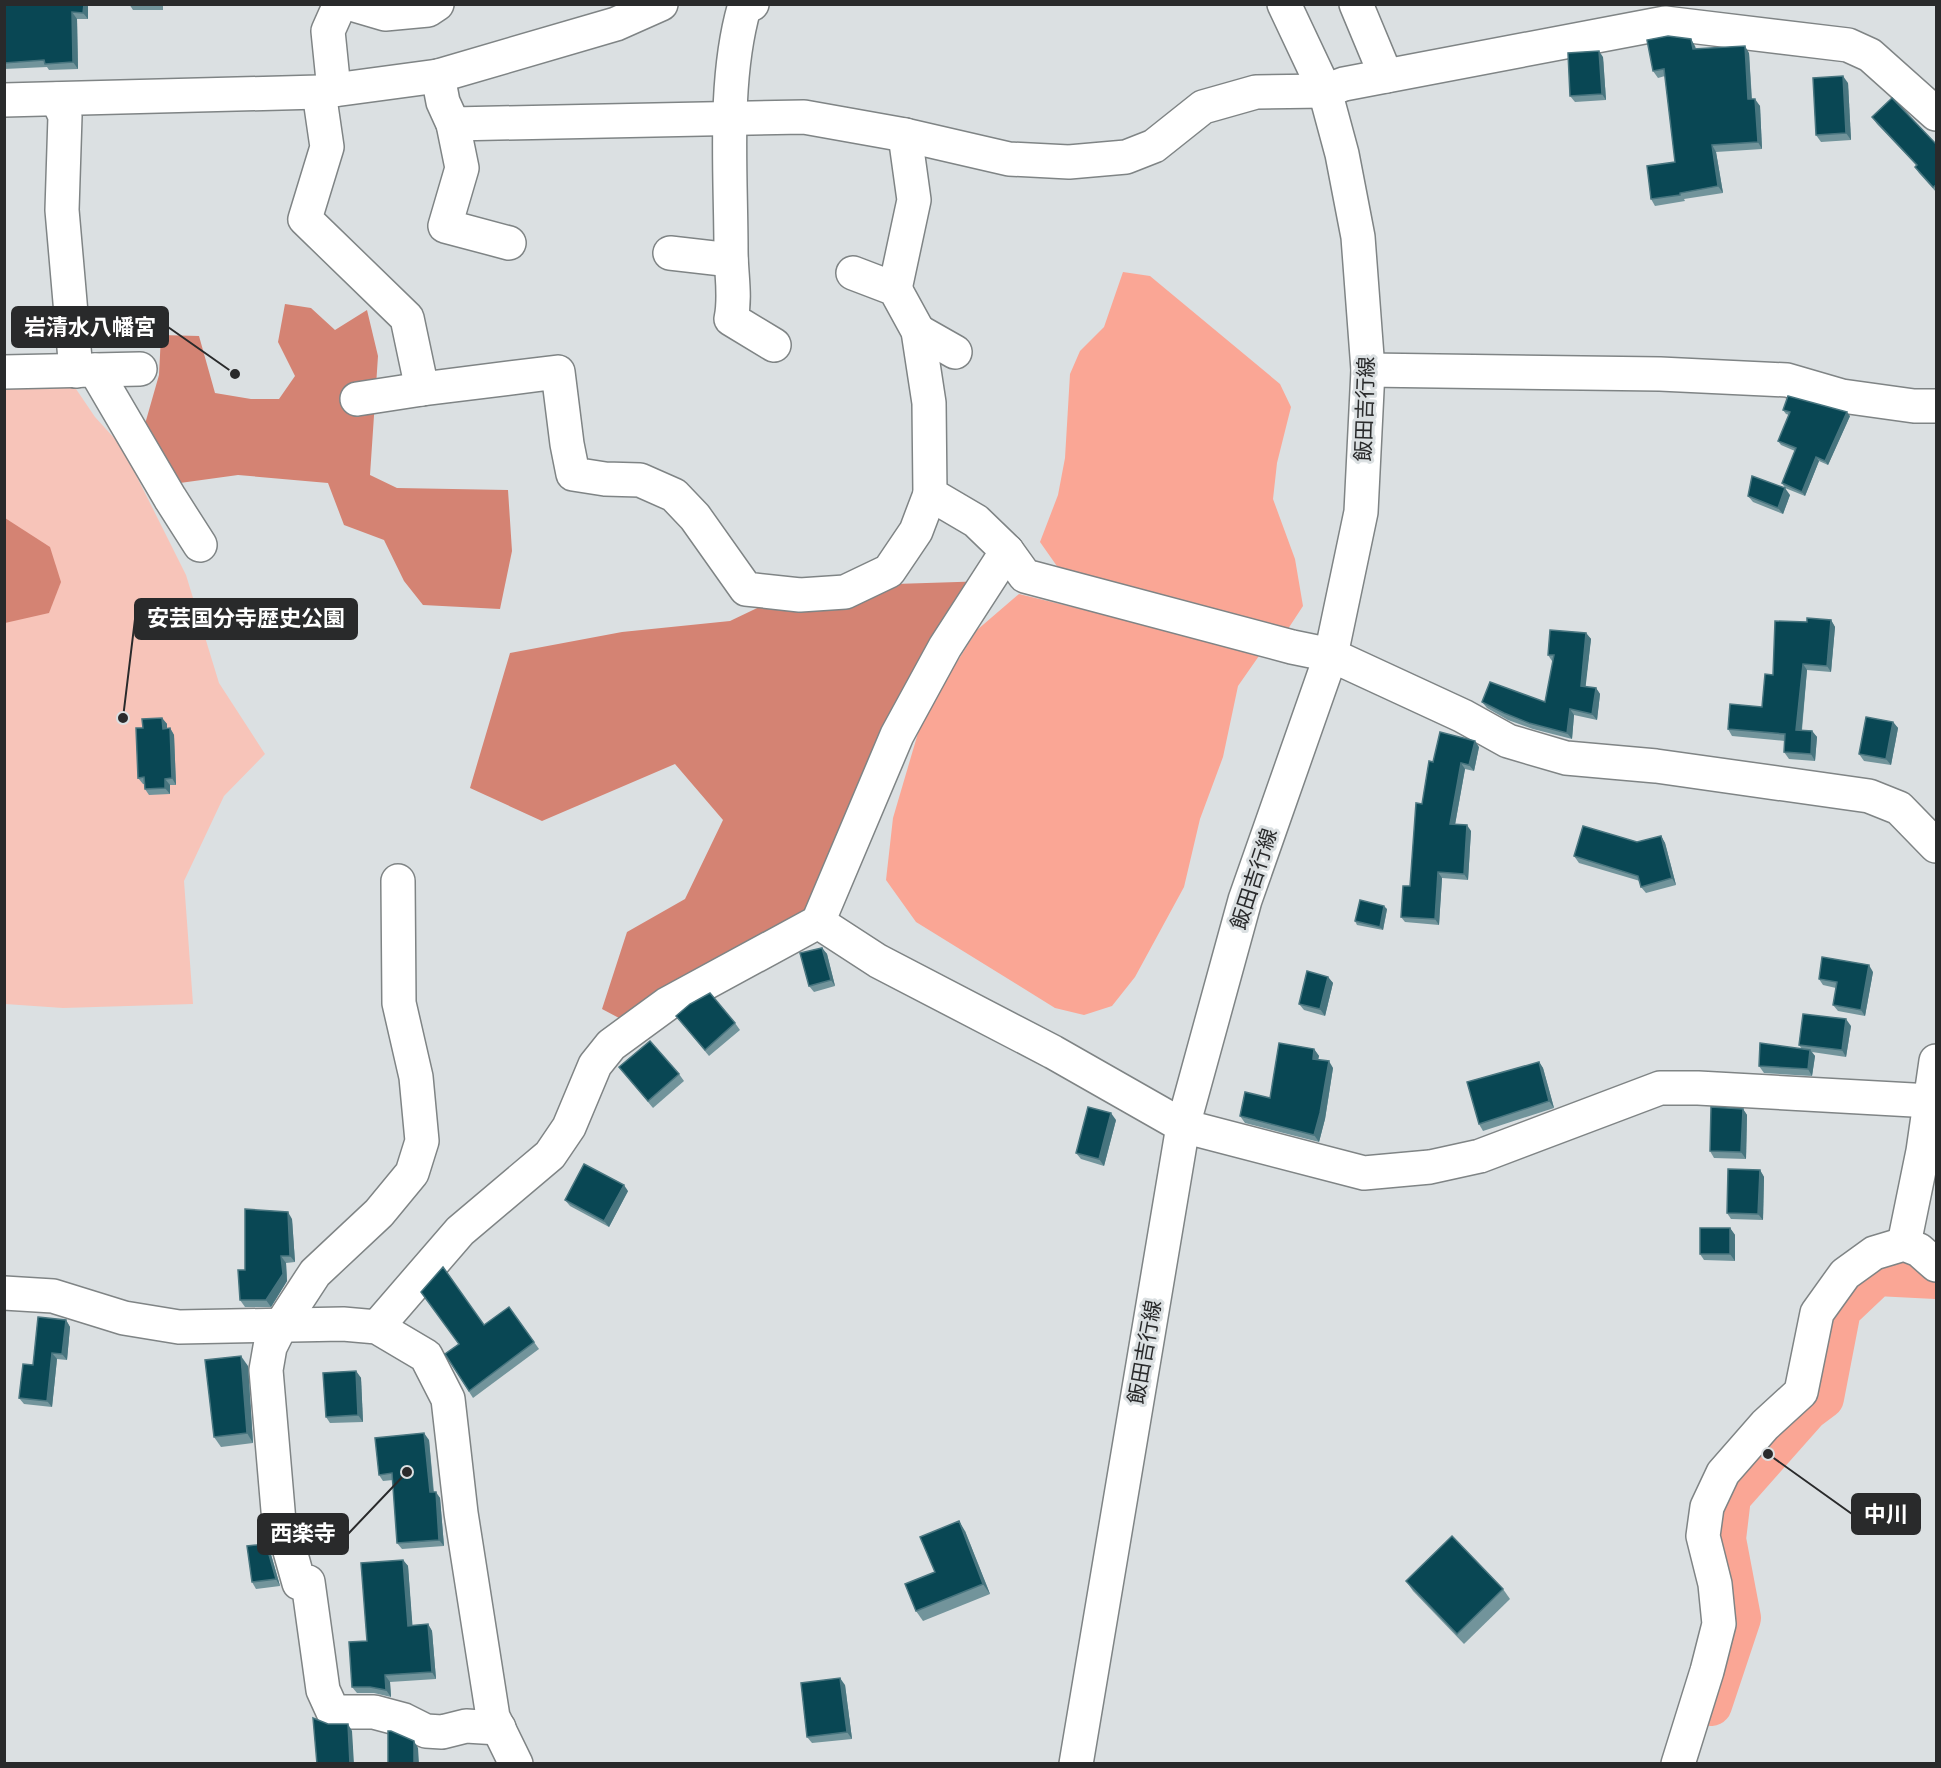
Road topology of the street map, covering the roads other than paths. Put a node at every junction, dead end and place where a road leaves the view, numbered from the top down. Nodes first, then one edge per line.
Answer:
1 (340, 4) edge
2 (351, 4) edge
3 (437, 4) edge
4 (661, 4) edge
5 (752, 4) edge
6 (1284, 4) edge
7 (1356, 4) edge
8 (438, 76) junction
9 (1386, 76) junction
10 (327, 91) junction
11 (1325, 92) junction
12 (57, 99) junction
13 (4, 100) edge
14 (1936, 114) edge
15 (730, 119) junction
16 (453, 124) junction
17 (905, 135) junction
18 (509, 243) dead end
19 (670, 253) dead end
20 (731, 260) junction
21 (853, 273) dead end
22 (895, 289) junction
23 (918, 330) junction
24 (774, 345) dead end
25 (955, 352) dead end
26 (140, 369) dead end
27 (86, 370) junction
28 (1368, 370) junction
29 (4, 372) edge
30 (422, 389) junction
31 (357, 399) dead end
32 (1936, 406) edge
33 (930, 494) junction
34 (200, 545) dead end
35 (1007, 551) junction
36 (1330, 655) junction
37 (1936, 846) edge
38 (398, 880) dead end
39 (818, 922) junction
40 (1936, 1061) edge
41 (1930, 1101) junction
42 (1183, 1126) junction
43 (1904, 1244) junction
44 (1936, 1265) edge
45 (4, 1293) edge
46 (281, 1325) junction
47 (377, 1327) junction
48 (499, 1728) junction
49 (516, 1764) edge
50 (1076, 1764) edge
51 (1678, 1764) edge

1 - 10 street
2 - 3 street
4 - 8 street
5 - 15 street
6 - 11 street, 飯田吉行線
7 - 9 street
8 - 10 street
8 - 16 street
9 - 11 street
9 - 14 street
10 - 12 street
10 - 30 street
11 - 17 street
11 - 28 street, 飯田吉行線
12 - 13 street
12 - 27 street
15 - 16 street
15 - 17 street
15 - 20 street
16 - 18 street
17 - 22 street
19 - 20 street
20 - 24 street
21 - 22 street
22 - 23 street
23 - 25 street
23 - 33 street
26 - 27 street
27 - 29 street
27 - 34 street
28 - 32 street
28 - 36 street, 飯田吉行線
30 - 31 street
30 - 33 street
33 - 35 street
35 - 36 street
35 - 39 street
36 - 37 street
36 - 42 street, 飯田吉行線
38 - 46 street
39 - 42 street
39 - 47 street
40 - 41 street
41 - 42 street
41 - 43 street
42 - 50 street, 飯田吉行線
43 - 44 street
43 - 51 street
45 - 46 street
46 - 47 street
46 - 48 street
47 - 48 street
48 - 49 street

